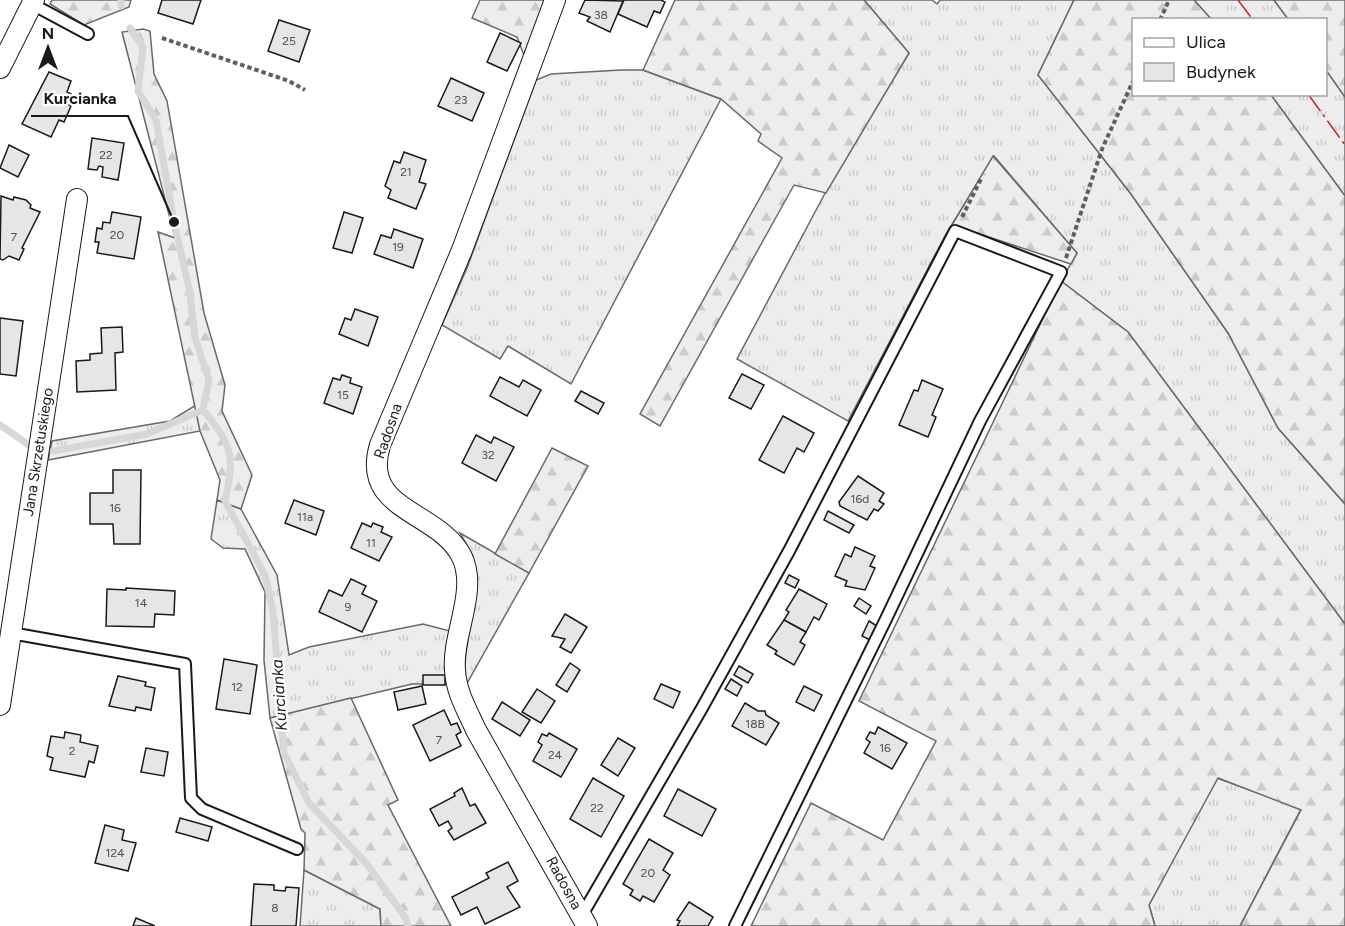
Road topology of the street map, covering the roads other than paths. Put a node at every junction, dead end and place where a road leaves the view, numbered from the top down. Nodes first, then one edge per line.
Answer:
1 (555, 0) edge
2 (33, 2) edge
3 (88, 34) dead end
4 (0, 68) edge
5 (76, 199) dead end
6 (11, 633) junction
7 (0, 705) edge
8 (297, 849) dead end
9 (584, 920) edge
10 (735, 926) edge

1 - 9 street, Radosna
2 - 3 lane
2 - 4 street
5 - 6 street, Jana Skrzetuskiego
6 - 7 street, Jana Skrzetuskiego
6 - 8 lane
9 - 10 lane

